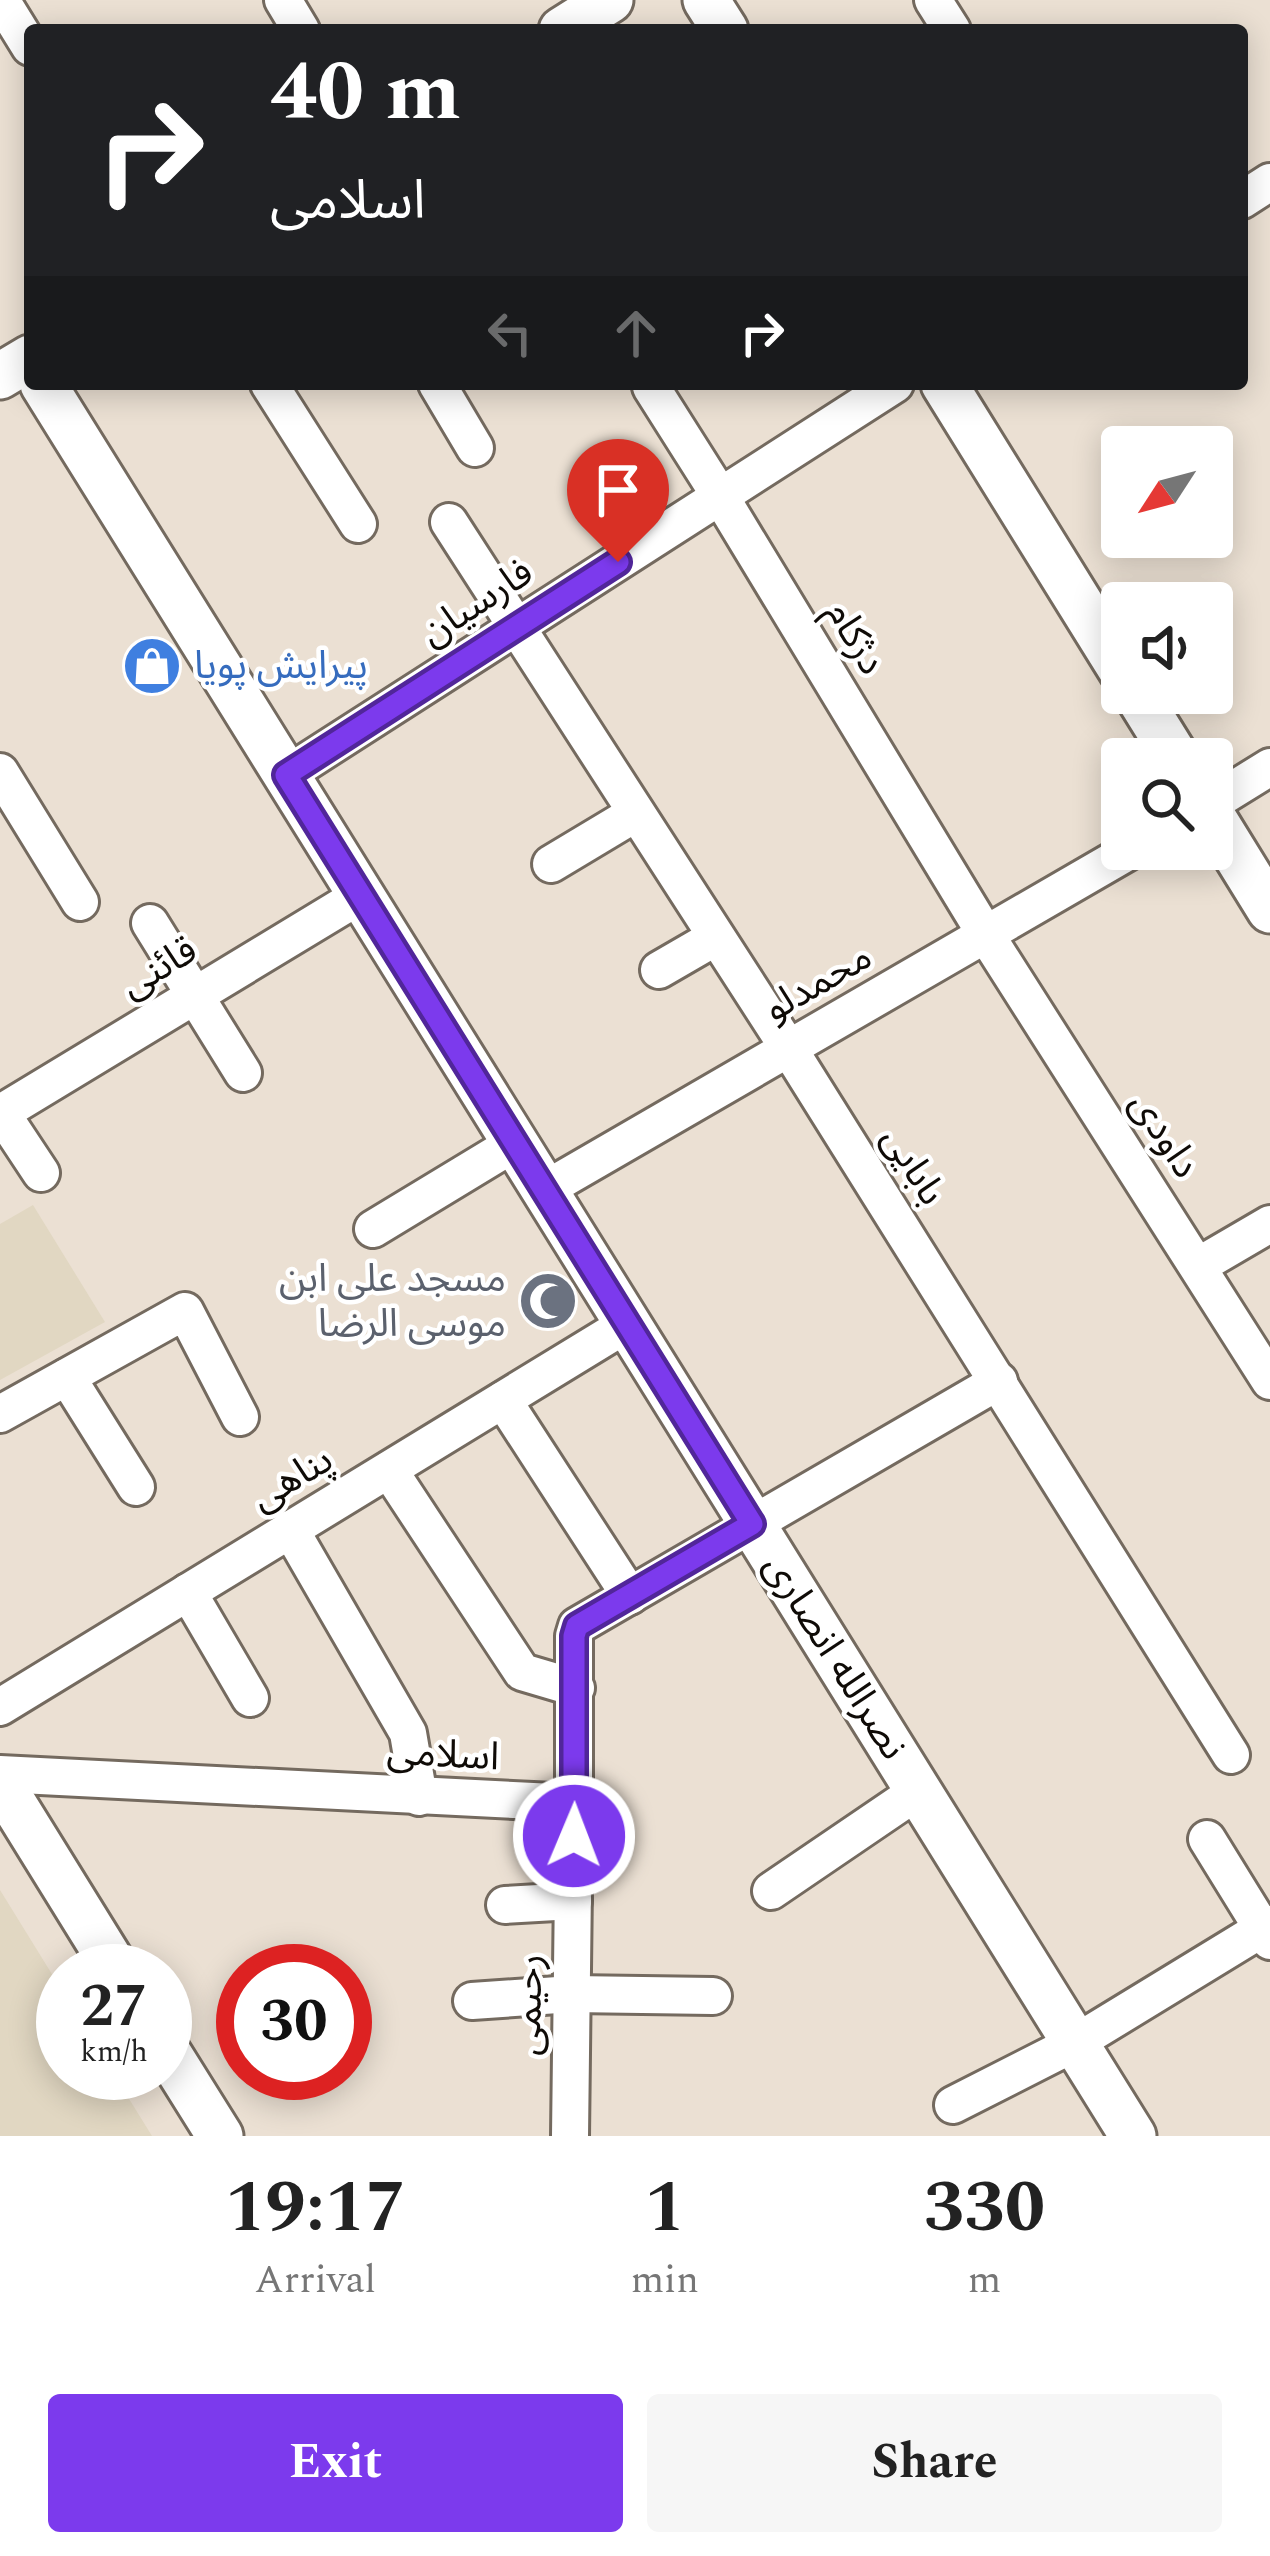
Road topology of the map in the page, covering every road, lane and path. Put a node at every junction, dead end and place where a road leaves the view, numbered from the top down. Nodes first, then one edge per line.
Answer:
1 (1, 0) edge
2 (610, 0) edge
3 (572, 24) edge
4 (24, 37) edge
5 (40, 390) edge
6 (273, 390) edge
7 (440, 390) edge
8 (653, 390) edge
9 (886, 390) edge
10 (948, 390) edge
11 (475, 448) dead end
12 (720, 496) junction
13 (449, 521) dead end
14 (358, 524) dead end
15 (516, 628) junction
16 (1101, 637) edge
17 (1270, 767) edge
18 (0, 772) edge
19 (286, 775) junction
20 (1233, 790) edge
21 (636, 813) junction
22 (1233, 850) edge
23 (551, 864) dead end
24 (1101, 868) edge
25 (361, 895) junction
26 (80, 902) dead end
27 (1270, 910) edge
28 (150, 923) dead end
29 (986, 934) junction
30 (716, 937) junction
31 (659, 970) dead end
32 (194, 996) junction
33 (789, 1048) junction
34 (243, 1072) dead end
35 (1, 1112) edge
36 (515, 1143) junction
37 (41, 1172) dead end
38 (544, 1190) junction
39 (1270, 1224) edge
40 (373, 1229) dead end
41 (1198, 1266) junction
42 (627, 1324) junction
43 (67, 1377) junction
44 (999, 1381) junction
45 (1270, 1381) edge
46 (503, 1400) junction
47 (0, 1414) edge
48 (241, 1418) dead end
49 (388, 1469) junction
50 (136, 1487) dead end
51 (752, 1524) junction
52 (290, 1529) junction
53 (188, 1592) junction
54 (630, 1596) junction
55 (576, 1688) junction
56 (250, 1698) dead end
57 (0, 1706) edge
58 (1231, 1754) dead end
59 (0, 1778) edge
60 (918, 1791) junction
61 (419, 1797) junction
62 (574, 1803) junction
63 (1207, 1839) dead end
64 (771, 1892) dead end
65 (573, 1901) junction
66 (505, 1905) dead end
67 (1268, 1931) edge
68 (101, 1944) edge
69 (572, 1994) junction
70 (713, 1996) dead end
71 (472, 2001) dead end
72 (1075, 2043) junction
73 (192, 2091) edge
74 (953, 2105) dead end
75 (220, 2136) edge
76 (570, 2136) edge
77 (1133, 2136) edge

1 - 4 street
2 - 3 street
5 - 19 street, نصرالله انصاری
6 - 14 street
7 - 11 street
8 - 12 street, دژکام
9 - 12 street, فارسیان
10 - 16 street
12 - 15 street, فارسیان
12 - 29 street, دژکام
13 - 15 street, بابایی
15 - 19 street, فارسیان
15 - 21 street, بابایی
17 - 20 street
18 - 26 street
19 - 25 street, نصرالله انصاری
21 - 23 street
21 - 30 street, بابایی
22 - 27 street
24 - 29 street, محمدلو
25 - 32 street, قائنی
25 - 36 street, نصرالله انصاری
28 - 32 street
29 - 33 street, محمدلو
29 - 41 street, داودی
30 - 31 street
30 - 33 street, بابایی
32 - 34 street
32 - 35 street, قائنی
33 - 38 street, محمدلو
33 - 44 street, بابایی
35 - 37 street
36 - 38 street, نصرالله انصاری
36 - 40 street
38 - 42 street, نصرالله انصاری
39 - 41 street
41 - 45 street, داودی
42 - 46 street, پناهی
42 - 51 street, نصرالله انصاری
43 - 47 street
43 - 48 street
43 - 50 street
44 - 51 street
44 - 58 street, بابایی
46 - 49 street, پناهی
46 - 54 street
49 - 52 street, پناهی
49 - 55 street
51 - 54 street
51 - 60 street, نصرالله انصاری
52 - 53 street, پناهی
52 - 61 street
53 - 56 street
53 - 57 street, پناهی
54 - 55 street
55 - 62 street
59 - 61 street, اسلامی
59 - 68 street
60 - 64 street
60 - 72 street, نصرالله انصاری
61 - 62 street, اسلامی
62 - 65 street, رحیمی
63 - 67 street
65 - 66 street
65 - 69 street, رحیمی
67 - 72 street
69 - 70 street
69 - 71 street
69 - 76 street, رحیمی
72 - 74 street
72 - 77 street, نصرالله انصاری
73 - 75 street

